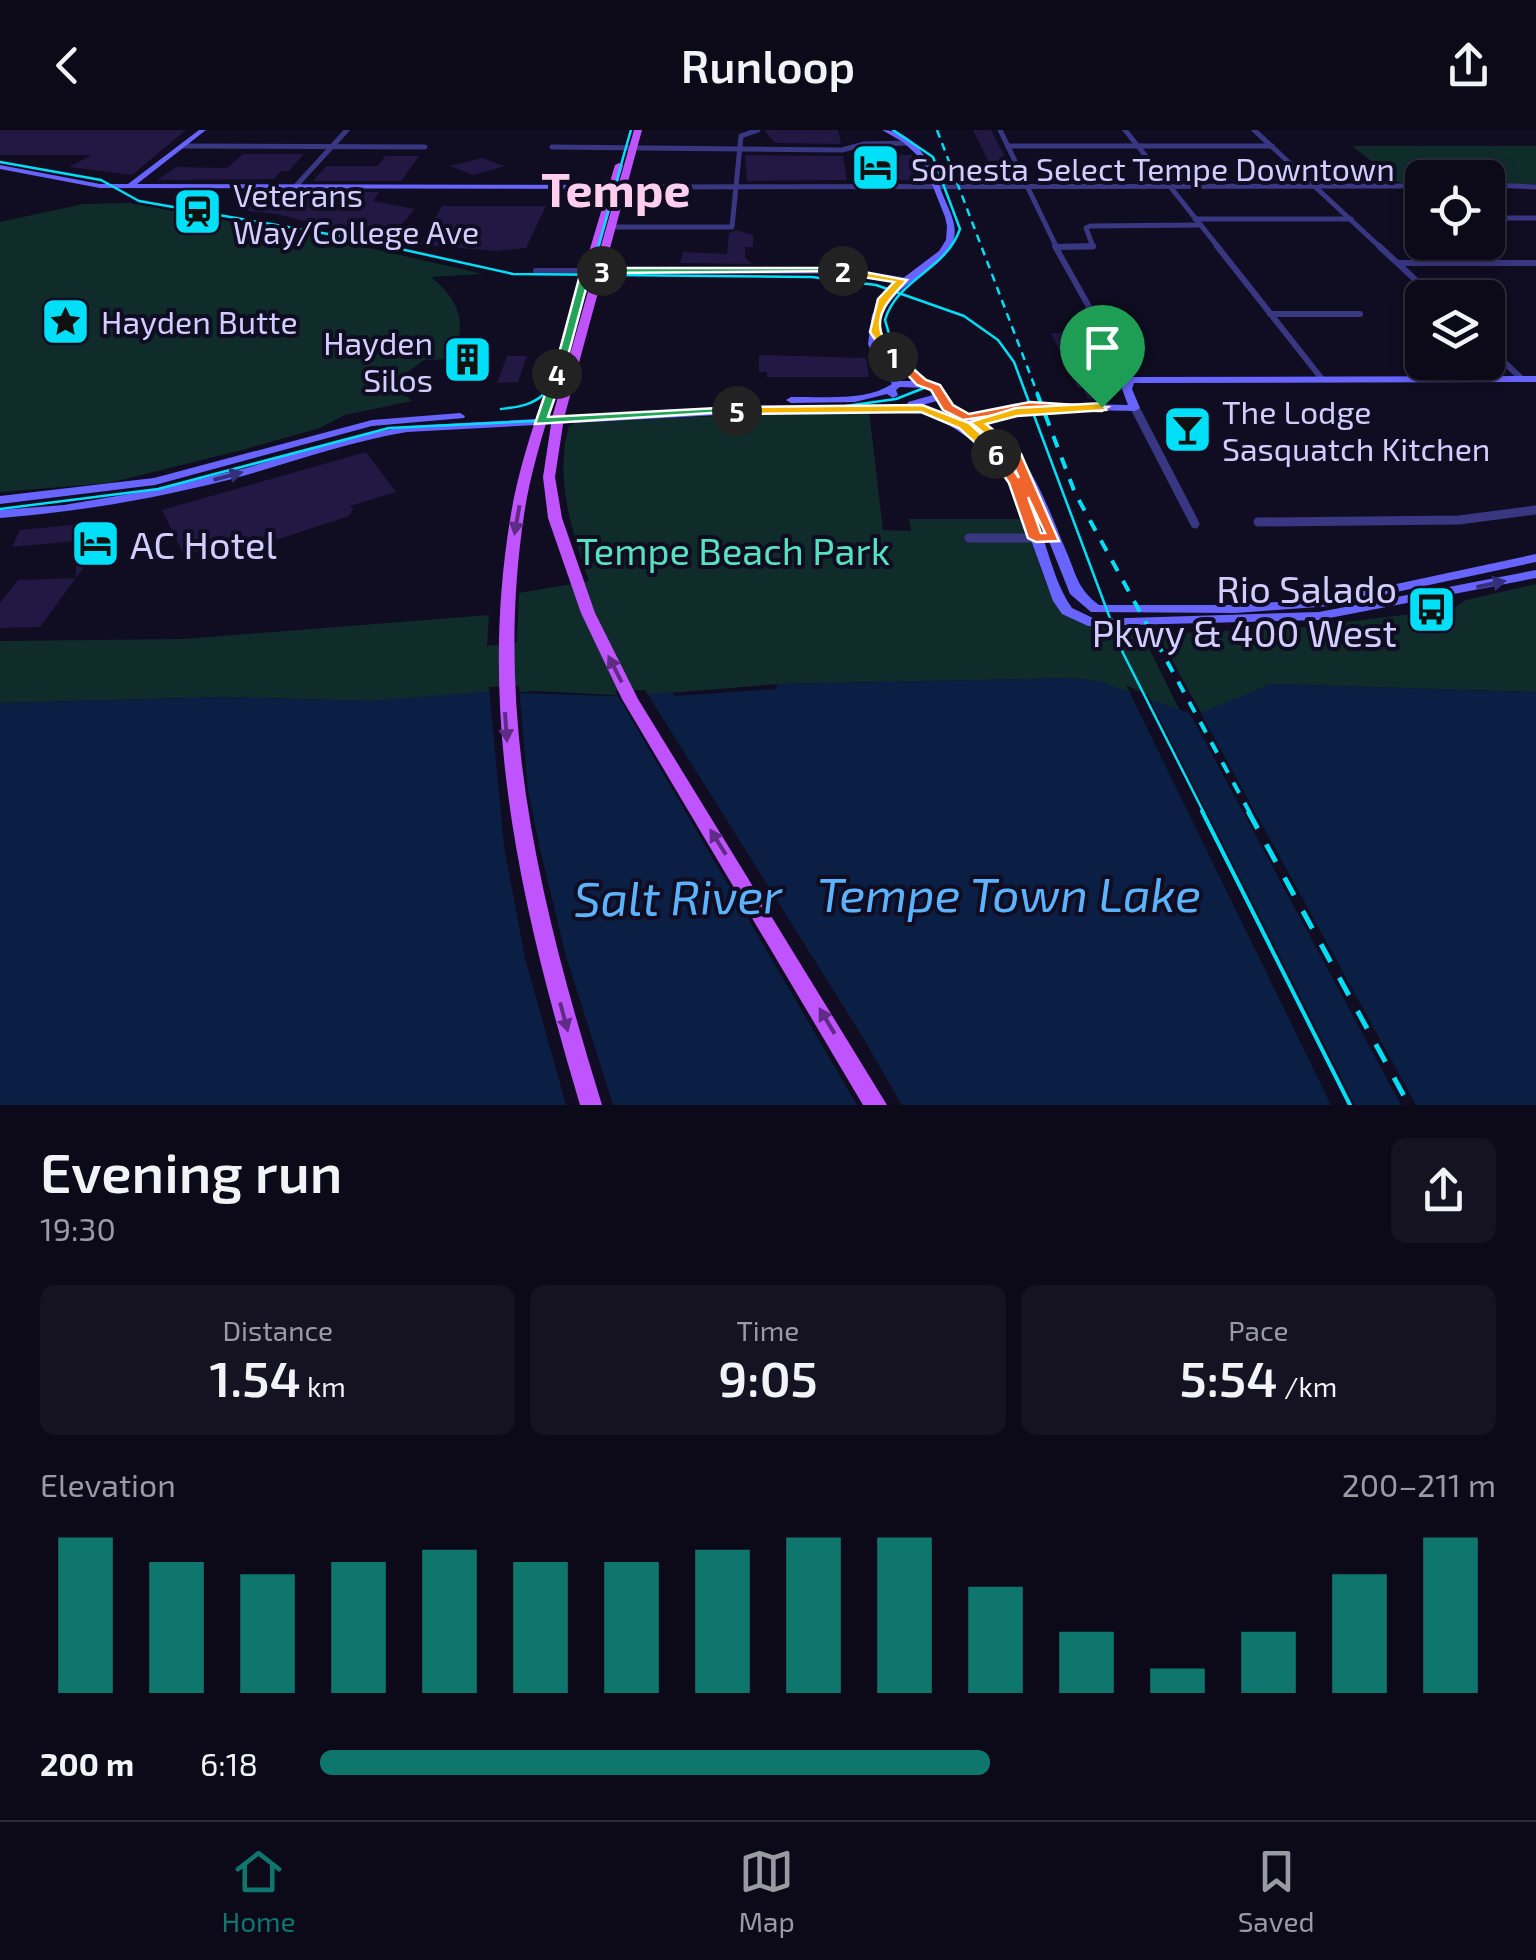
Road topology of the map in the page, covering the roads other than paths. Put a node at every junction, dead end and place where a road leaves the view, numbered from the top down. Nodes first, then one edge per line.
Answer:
1 (203, 130) edge
2 (347, 130) edge
3 (629, 130) edge
4 (638, 130) edge
5 (757, 130) edge
6 (885, 130) edge
7 (1000, 130) edge
8 (1125, 130) edge
9 (1254, 130) edge
10 (911, 143) junction
11 (183, 146) junction
12 (629, 146) junction
13 (739, 146) junction
14 (1008, 146) junction
15 (1138, 146) junction
16 (1272, 146) junction
17 (331, 147) junction
18 (425, 147) dead end
19 (552, 147) dead end
20 (0, 163) edge
21 (129, 185) junction
22 (1027, 186) junction
23 (1170, 186) junction
24 (1315, 186) junction
25 (1405, 186) edge
26 (1505, 186) edge
27 (1535, 186) edge
28 (737, 187) junction
29 (937, 187) junction
30 (294, 188) junction
31 (617, 188) junction
32 (602, 218) junction
33 (1505, 218) edge
34 (1536, 218) edge
35 (1351, 220) junction
36 (1198, 222) junction
37 (611, 227) junction
38 (1056, 247) junction
39 (1398, 263) junction
40 (1536, 263) edge
41 (536, 271) dead end
42 (591, 271) junction
43 (902, 280) junction
44 (1416, 280) edge
45 (1270, 314) junction
46 (1360, 314) dead end
47 (876, 332) junction
48 (1505, 363) edge
49 (1322, 379) junction
50 (1522, 379) junction
51 (1536, 379) edge
52 (1130, 380) junction
53 (922, 382) junction
54 (894, 387) junction
55 (939, 398) junction
56 (734, 402) junction
57 (913, 405) junction
58 (1135, 408) junction
59 (674, 414) junction
60 (558, 416) junction
61 (943, 416) junction
62 (541, 417) junction
63 (972, 420) junction
64 (0, 500) edge
65 (1536, 510) edge
66 (0, 514) edge
67 (1258, 522) dead end
68 (1196, 524) dead end
69 (969, 538) dead end
70 (1036, 538) junction
71 (1054, 538) junction
72 (1536, 558) edge
73 (1536, 574) edge
74 (591, 1105) edge
75 (876, 1105) edge

1 - 11 main road
2 - 17 street
3 - 12 main road
4 - 12 main road
5 - 13 street
6 - 10 street
7 - 14 street
8 - 15 street
9 - 16 street
10 - 13 street
10 - 29 street
11 - 17 street
11 - 21 main road
12 - 13 street
12 - 19 street
12 - 31 main road
13 - 28 street
14 - 15 street
14 - 22 street
15 - 16 street
15 - 23 street
16 - 24 street
17 - 18 street
17 - 30 street
20 - 21 main road
21 - 30 main road
22 - 23 street
22 - 29 street
22 - 38 street
23 - 24 street
23 - 36 street
24 - 25 street
24 - 35 street
26 - 27 street
28 - 29 street
28 - 31 street
28 - 37 street
29 - 43 main road
30 - 31 main road
31 - 32 main road
31 - 37 main road
32 - 37 main road
32 - 42 main road
33 - 34 street
35 - 36 street
35 - 39 street
36 - 38 street
36 - 45 street
37 - 42 main road
38 - 52 street
39 - 40 street
39 - 44 street
41 - 42 street
42 - 43 street
42 - 60 main road
42 - 62 main road
43 - 47 main road
45 - 46 street
45 - 49 street
47 - 53 main road
47 - 54 main road
48 - 50 street
49 - 50 main road
49 - 52 main road
50 - 51 main road
52 - 58 street
53 - 54 main road
53 - 55 main road
54 - 56 street
54 - 57 main road
55 - 57 main road
55 - 63 main road
56 - 59 main road
56 - 60 main road
57 - 59 main road
57 - 61 main road
58 - 63 main road
58 - 68 street
59 - 60 main road
60 - 62 main road
75 -> 60 main road
61 - 63 main road
61 - 70 main road
62 - 64 main road
66 -> 62 main road
62 -> 74 main road
63 - 71 main road
65 - 67 street
69 - 70 street
70 - 71 street
70 -> 73 main road
71 - 72 main road

